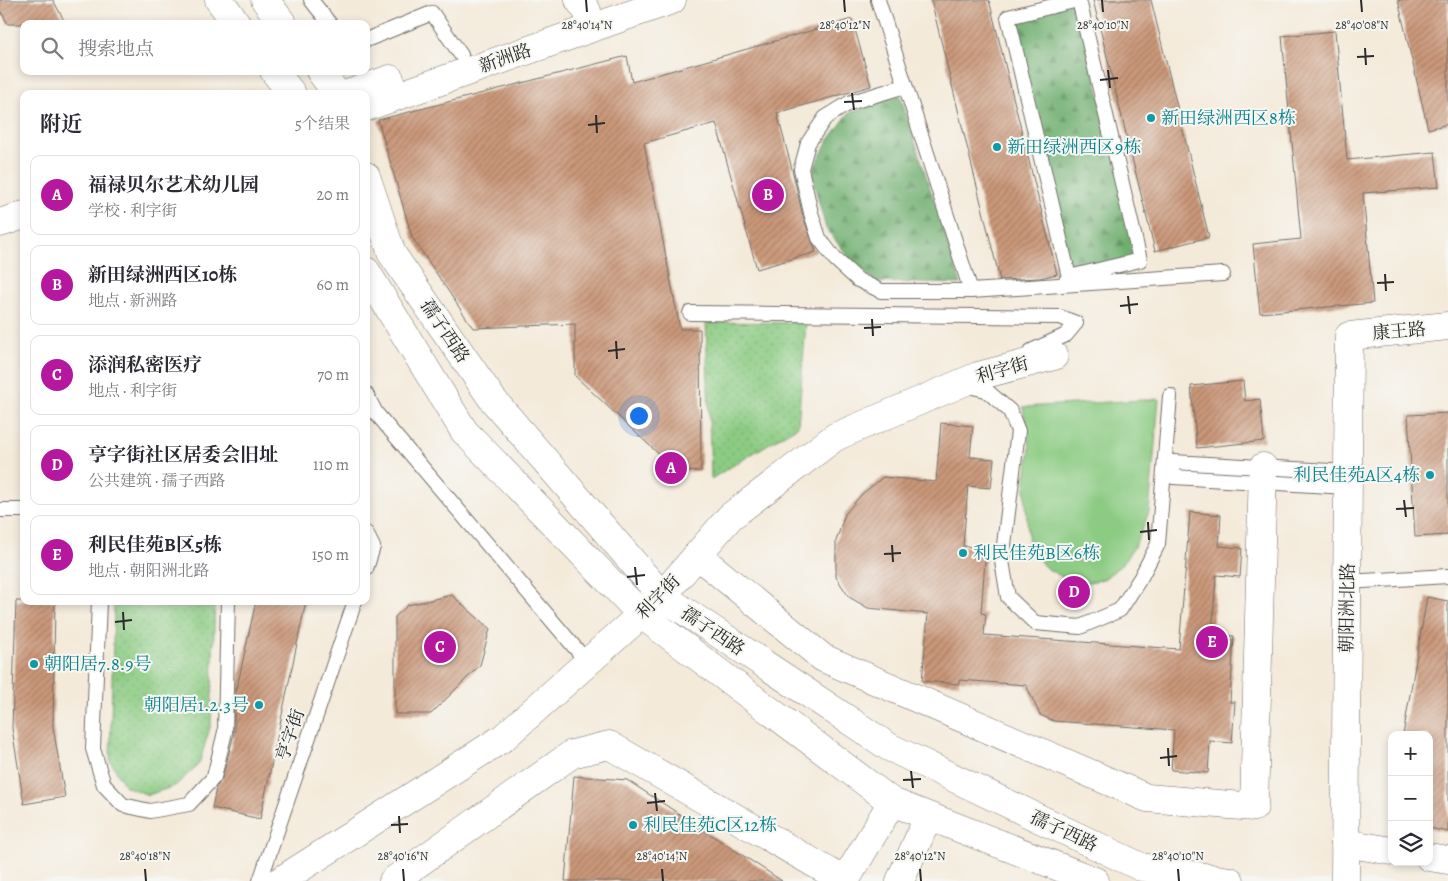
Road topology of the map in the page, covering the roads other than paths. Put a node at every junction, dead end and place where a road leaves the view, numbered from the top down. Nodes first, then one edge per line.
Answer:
1 (219, 0) edge
2 (265, 0) edge
3 (311, 0) edge
4 (618, 0) edge
5 (672, 0) edge
6 (878, 0) edge
7 (1078, 0) edge
8 (583, 5) edge
9 (234, 20) edge
10 (280, 20) edge
11 (327, 20) edge
12 (370, 38) edge
13 (461, 55) junction
14 (277, 75) edge
15 (323, 75) edge
16 (905, 86) junction
17 (289, 90) edge
18 (334, 90) edge
19 (360, 90) edge
20 (370, 106) edge
21 (370, 188) edge
22 (20, 216) edge
23 (0, 224) edge
24 (1223, 274) dead end
25 (370, 278) edge
26 (1066, 281) junction
27 (971, 291) junction
28 (690, 313) dead end
29 (1448, 326) edge
30 (1349, 336) joint
31 (1054, 356) dead end
32 (968, 380) junction
33 (1170, 396) dead end
34 (370, 402) edge
35 (1168, 470) junction
36 (1263, 475) junction
37 (1348, 480) junction
38 (0, 510) edge
39 (20, 510) edge
40 (697, 555) junction
41 (1448, 576) edge
42 (1347, 582) junction
43 (662, 596) junction
44 (98, 605) edge
45 (228, 605) edge
46 (354, 605) edge
47 (642, 615) junction
48 (588, 663) junction
49 (892, 802) junction
50 (928, 817) junction
51 (1345, 843) junction
52 (1388, 850) edge
53 (1433, 858) edge
54 (1448, 860) edge
55 (260, 881) edge
56 (280, 881) edge
57 (393, 881) edge
58 (845, 881) edge
59 (900, 881) edge
60 (1095, 881) edge
61 (1230, 881) edge
62 (1345, 881) edge

1 - 9 street
2 - 10 street
3 - 11 lane
4 - 8 street, 新洲路
5 - 20 street, 新洲路
6 - 16 lane
7 - 26 lane
7 - 26 lane
8 - 13 street, 新洲路
12 - 13 lane
13 - 19 street, 新洲路
14 - 17 street
15 - 18 street
16 - 27 lane
16 - 27 lane
21 - 43 street, 孺子西路
22 - 23 street
24 - 26 lane
25 - 47 street, 孺子西路
26 - 27 lane
28 - 32 lane
29 - 30 street, 康王路
30 - 37 street, 朝阳洲北路
31 - 32 street, 利字街
32 - 35 lane
32 - 40 street, 利字街
33 - 35 lane
34 - 48 lane
35 - 36 lane
36 - 37 lane
36 - 40 street
37 - 42 street, 朝阳洲北路
38 - 39 lane
40 - 43 street, 利字街
41 - 42 lane
42 - 51 street, 朝阳洲北路
43 - 47 street, 利字街
43 - 61 street, 孺子西路
44 - 45 lane
46 - 55 lane, 亨字街
47 - 48 street, 利字街
47 - 49 street, 孺子西路
48 - 56 street, 利字街
49 - 50 street, 孺子西路
49 - 58 street
50 - 59 street
50 - 60 street, 孺子西路
51 - 52 street
51 - 62 street, 朝阳洲北路
53 - 54 street
57 - 58 street

